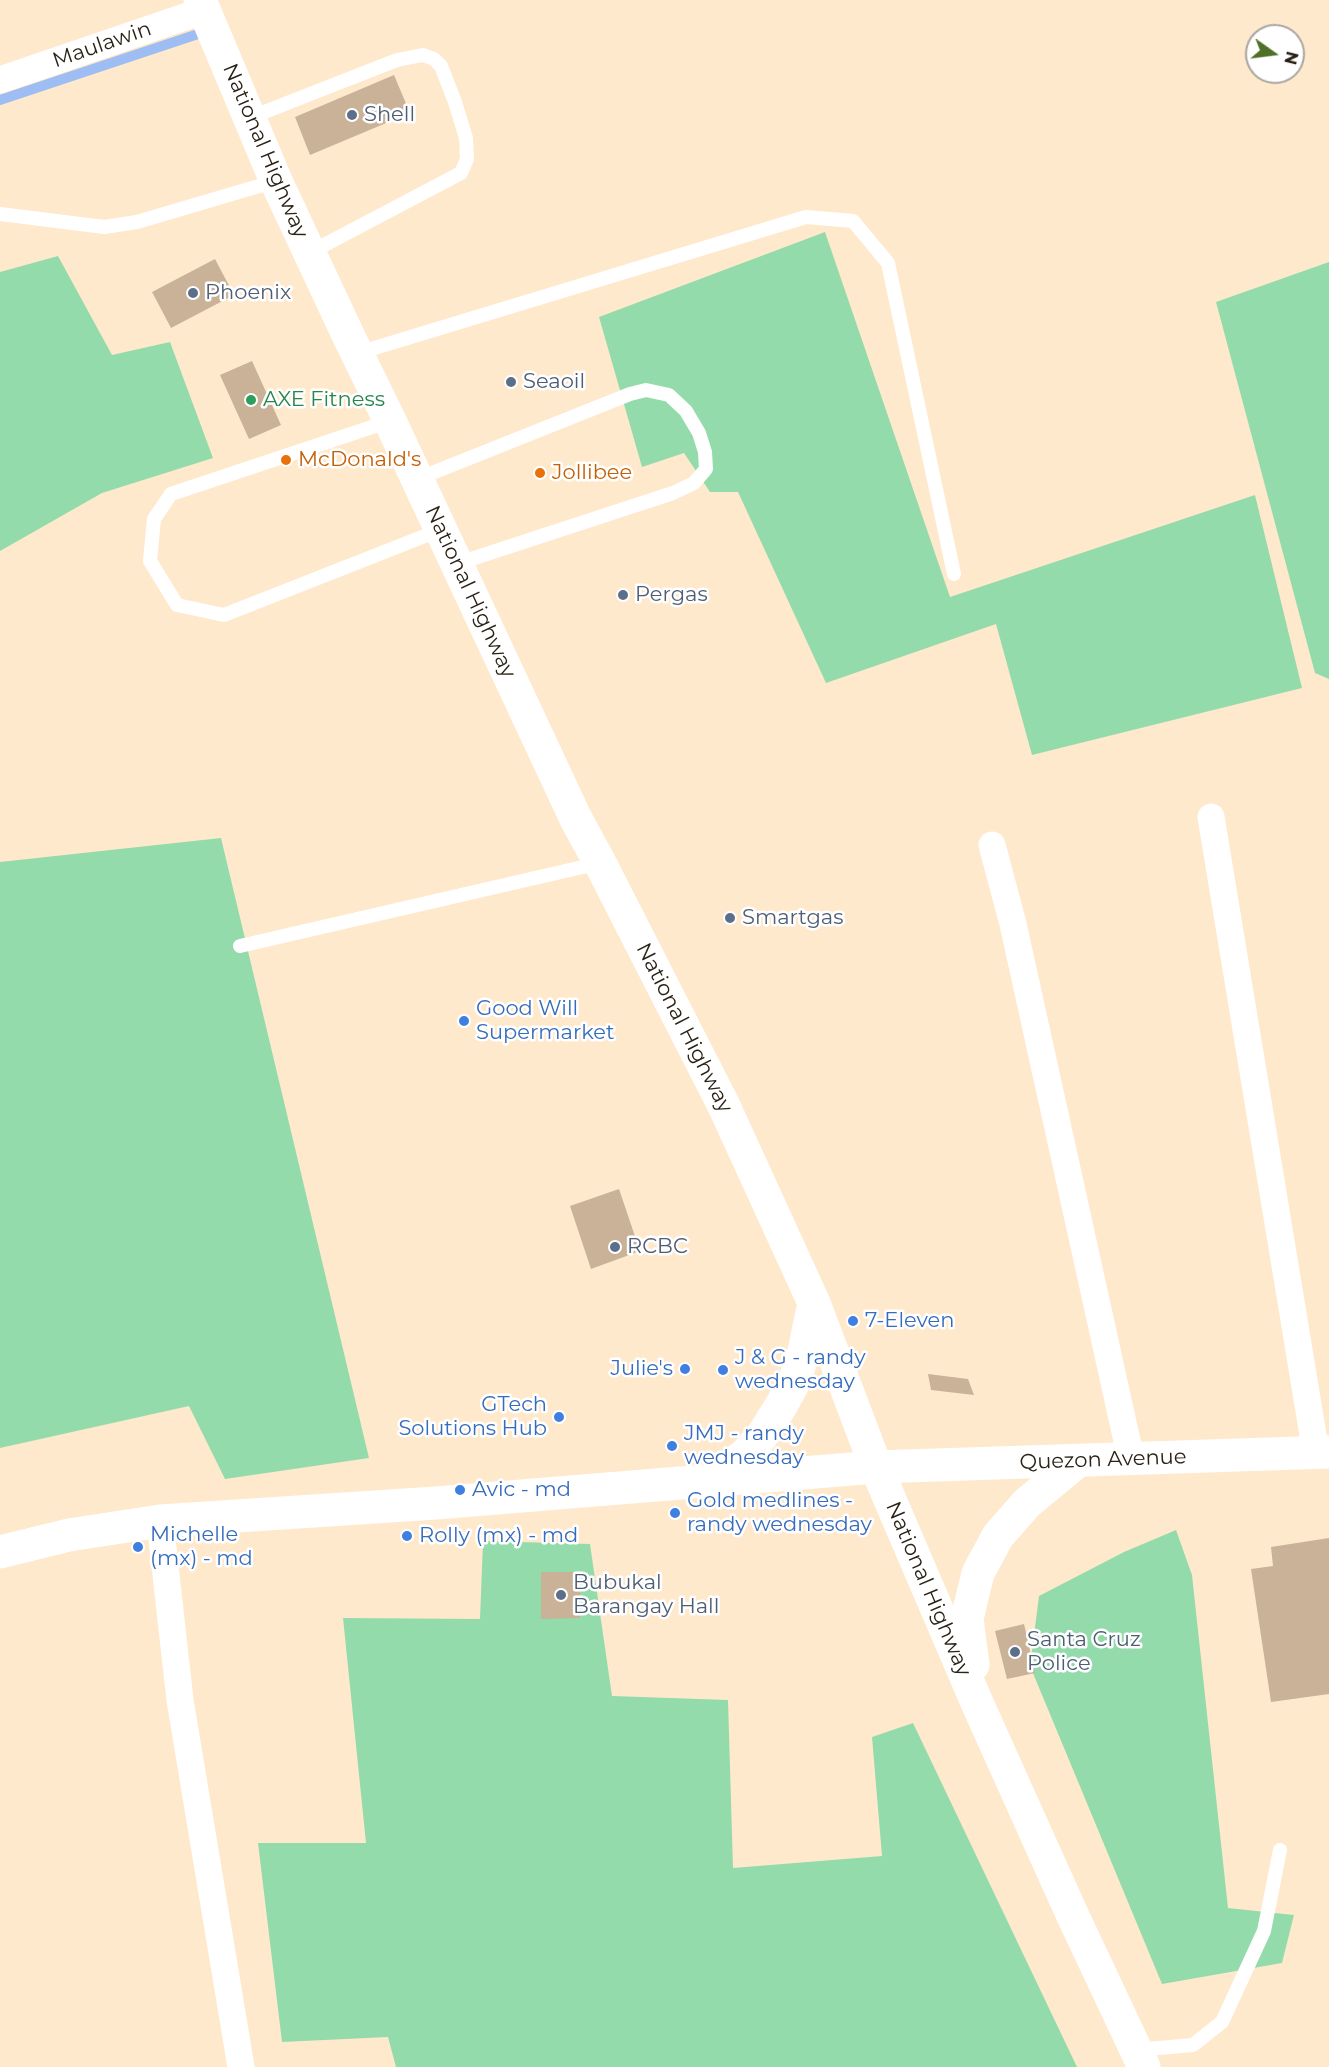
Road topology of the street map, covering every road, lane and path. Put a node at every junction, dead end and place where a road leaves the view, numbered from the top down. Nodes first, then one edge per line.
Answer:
1 (202, 5) edge
2 (0, 80) edge
3 (249, 117) junction
4 (276, 181) junction
5 (0, 214) edge
6 (309, 254) junction
7 (357, 354) junction
8 (390, 421) junction
9 (417, 479) junction
10 (440, 530) junction
11 (456, 564) junction
12 (954, 574) dead end
13 (1211, 817) dead end
14 (992, 845) dead end
15 (600, 862) junction
16 (240, 946) dead end
17 (814, 1303) junction
18 (1322, 1452) edge
19 (1131, 1459) junction
20 (1078, 1461) junction
21 (876, 1467) junction
22 (709, 1480) junction
23 (160, 1521) junction
24 (0, 1552) edge
25 (978, 1705) junction
26 (1280, 1850) dead end
27 (1140, 2058) edge
28 (241, 2067) edge

1 - 2 street, Maulawin
1 - 3 main road, National Highway
3 - 4 main road, National Highway
3 - 6 lane
4 - 5 lane
4 - 6 main road, National Highway
6 - 7 main road, National Highway
7 - 8 main road, National Highway
7 - 12 lane
8 - 9 main road, National Highway
8 - 10 lane
9 - 10 main road, National Highway
9 - 11 lane
10 - 11 main road, National Highway
11 - 15 main road, National Highway
13 - 18 street
14 - 19 street
15 - 16 lane
15 - 17 main road, National Highway
17 - 21 main road, National Highway
17 - 22 main road
18 - 19 main road, Quezon Avenue
19 - 20 main road, Quezon Avenue
20 - 21 main road, Quezon Avenue
20 - 25 main road
21 - 22 main road, Quezon Avenue
21 - 25 main road, National Highway
22 - 23 main road, Quezon Avenue
23 - 24 main road, Quezon Avenue
23 - 28 street
25 - 27 main road, National Highway
26 - 27 lane

